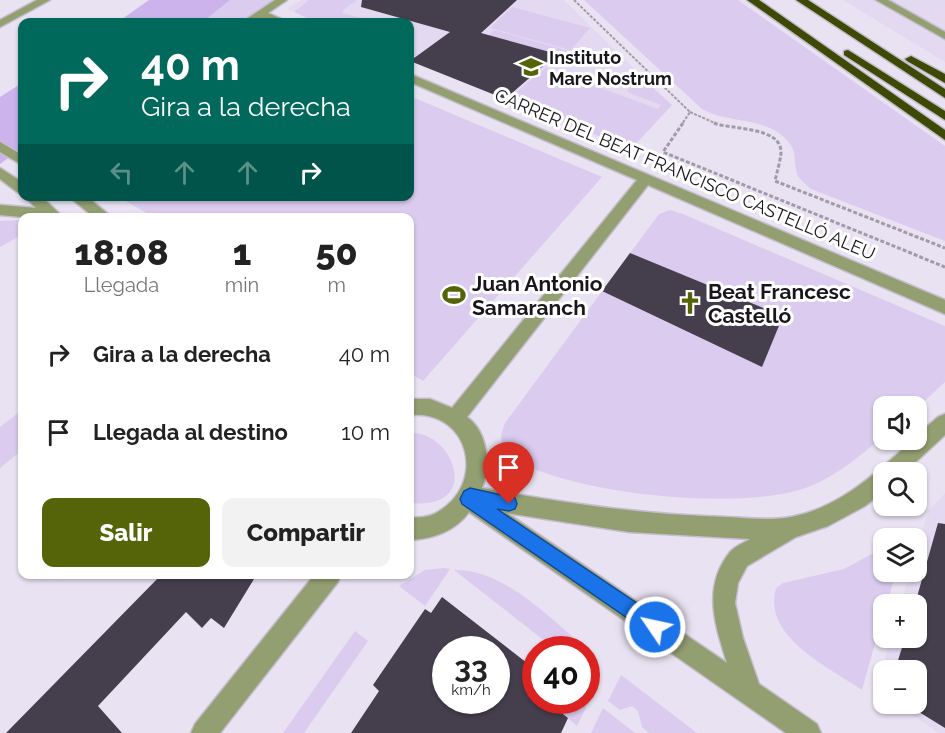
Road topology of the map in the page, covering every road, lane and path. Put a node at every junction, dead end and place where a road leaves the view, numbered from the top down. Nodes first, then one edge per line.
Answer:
1 (45, 0) edge
2 (282, 0) edge
3 (574, 0) edge
4 (752, 0) edge
5 (766, 0) edge
6 (801, 0) edge
7 (881, 0) edge
8 (260, 14) junction
9 (827, 16) junction
10 (254, 18) edge
11 (270, 18) edge
12 (0, 24) edge
13 (945, 36) edge
14 (945, 79) edge
15 (414, 80) edge
16 (945, 94) edge
17 (690, 112) junction
18 (945, 116) edge
19 (945, 136) edge
20 (0, 146) edge
21 (18, 158) edge
22 (5, 176) edge
23 (646, 178) junction
24 (18, 186) edge
25 (37, 201) edge
26 (82, 201) edge
27 (0, 210) edge
28 (28, 213) edge
29 (51, 213) edge
30 (99, 213) edge
31 (945, 248) edge
32 (945, 267) edge
33 (945, 307) edge
34 (414, 406) edge
35 (454, 420) junction
36 (945, 423) edge
37 (902, 462) edge
38 (873, 487) edge
39 (469, 497) junction
40 (791, 528) junction
41 (414, 530) edge
42 (326, 579) edge
43 (749, 691) junction
44 (204, 733) edge
45 (808, 733) edge

1 - 12 street
2 - 8 street
3 - 17 path
4 - 19 highway
5 - 18 highway
6 - 9 highway
7 - 13 street
8 - 10 street
8 - 11 street
9 - 14 highway
9 - 16 highway
15 - 23 street, CARRER DEL BEAT FRANCISCO CASTELLÓ ALEU
17 - 31 path
17 - 32 path
20 - 21 street
22 - 24 street
23 - 33 street, CARRER DEL BEAT FRANCISCO CASTELLÓ ALEU
23 - 35 street
25 - 29 street
26 - 30 street
27 - 28 street
34 - 35 street
35 - 39 street
36 - 37 street
38 - 40 street
39 - 40 street
39 - 41 street
39 - 43 street
40 - 43 street
42 - 44 street
43 - 45 street

